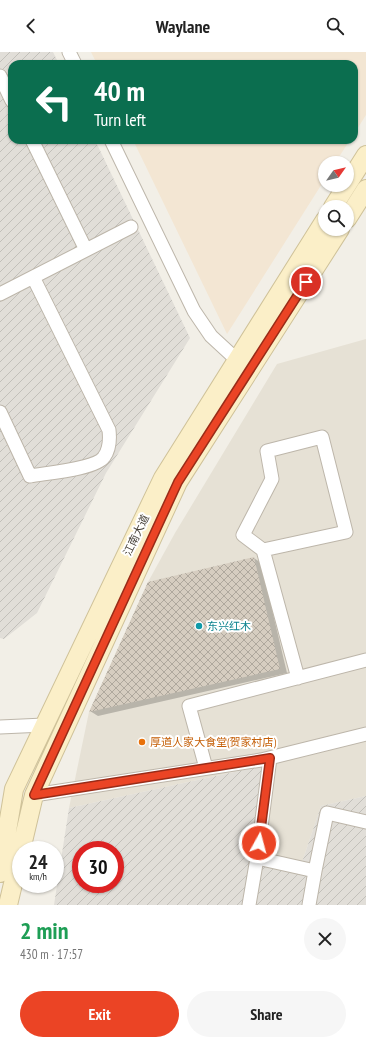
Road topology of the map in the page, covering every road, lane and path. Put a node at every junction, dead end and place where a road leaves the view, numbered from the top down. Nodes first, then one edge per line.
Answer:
1 (0, 76) edge
2 (3, 90) edge
3 (34, 144) edge
4 (113, 144) edge
5 (366, 155) edge
6 (366, 189) edge
7 (337, 200) edge
8 (354, 208) edge
9 (131, 227) dead end
10 (318, 231) edge
11 (336, 236) edge
12 (86, 250) junction
13 (33, 277) junction
14 (0, 294) edge
15 (237, 360) junction
16 (0, 412) edge
17 (263, 550) junction
18 (366, 660) edge
19 (298, 678) junction
20 (44, 725) junction
21 (0, 727) edge
22 (366, 734) edge
23 (270, 758) junction
24 (206, 768) junction
25 (34, 795) junction
26 (366, 822) edge
27 (23, 841) edge
28 (257, 858) junction
29 (315, 872) junction
30 (0, 874) edge
31 (12, 888) edge
32 (8, 905) edge
33 (249, 905) edge
34 (309, 905) edge

1 - 2 street
3 - 12 street
4 - 15 street
5 - 7 main road
6 - 8 main road
9 - 12 street
10 - 15 main road, 江南大道
11 - 25 main road, 江南大道
12 - 13 street
13 - 14 street
13 - 16 street
15 - 20 main road, 江南大道
17 - 17 street
17 - 19 street
18 - 19 street
19 - 24 street
20 - 21 street
20 - 30 main road, 江南大道
22 - 23 street
23 - 24 street
23 - 28 street
24 - 25 street
25 - 27 main road, 江南大道
26 - 29 street
28 - 29 street
28 - 33 street
29 - 34 street
31 - 32 main road, 江南大道

